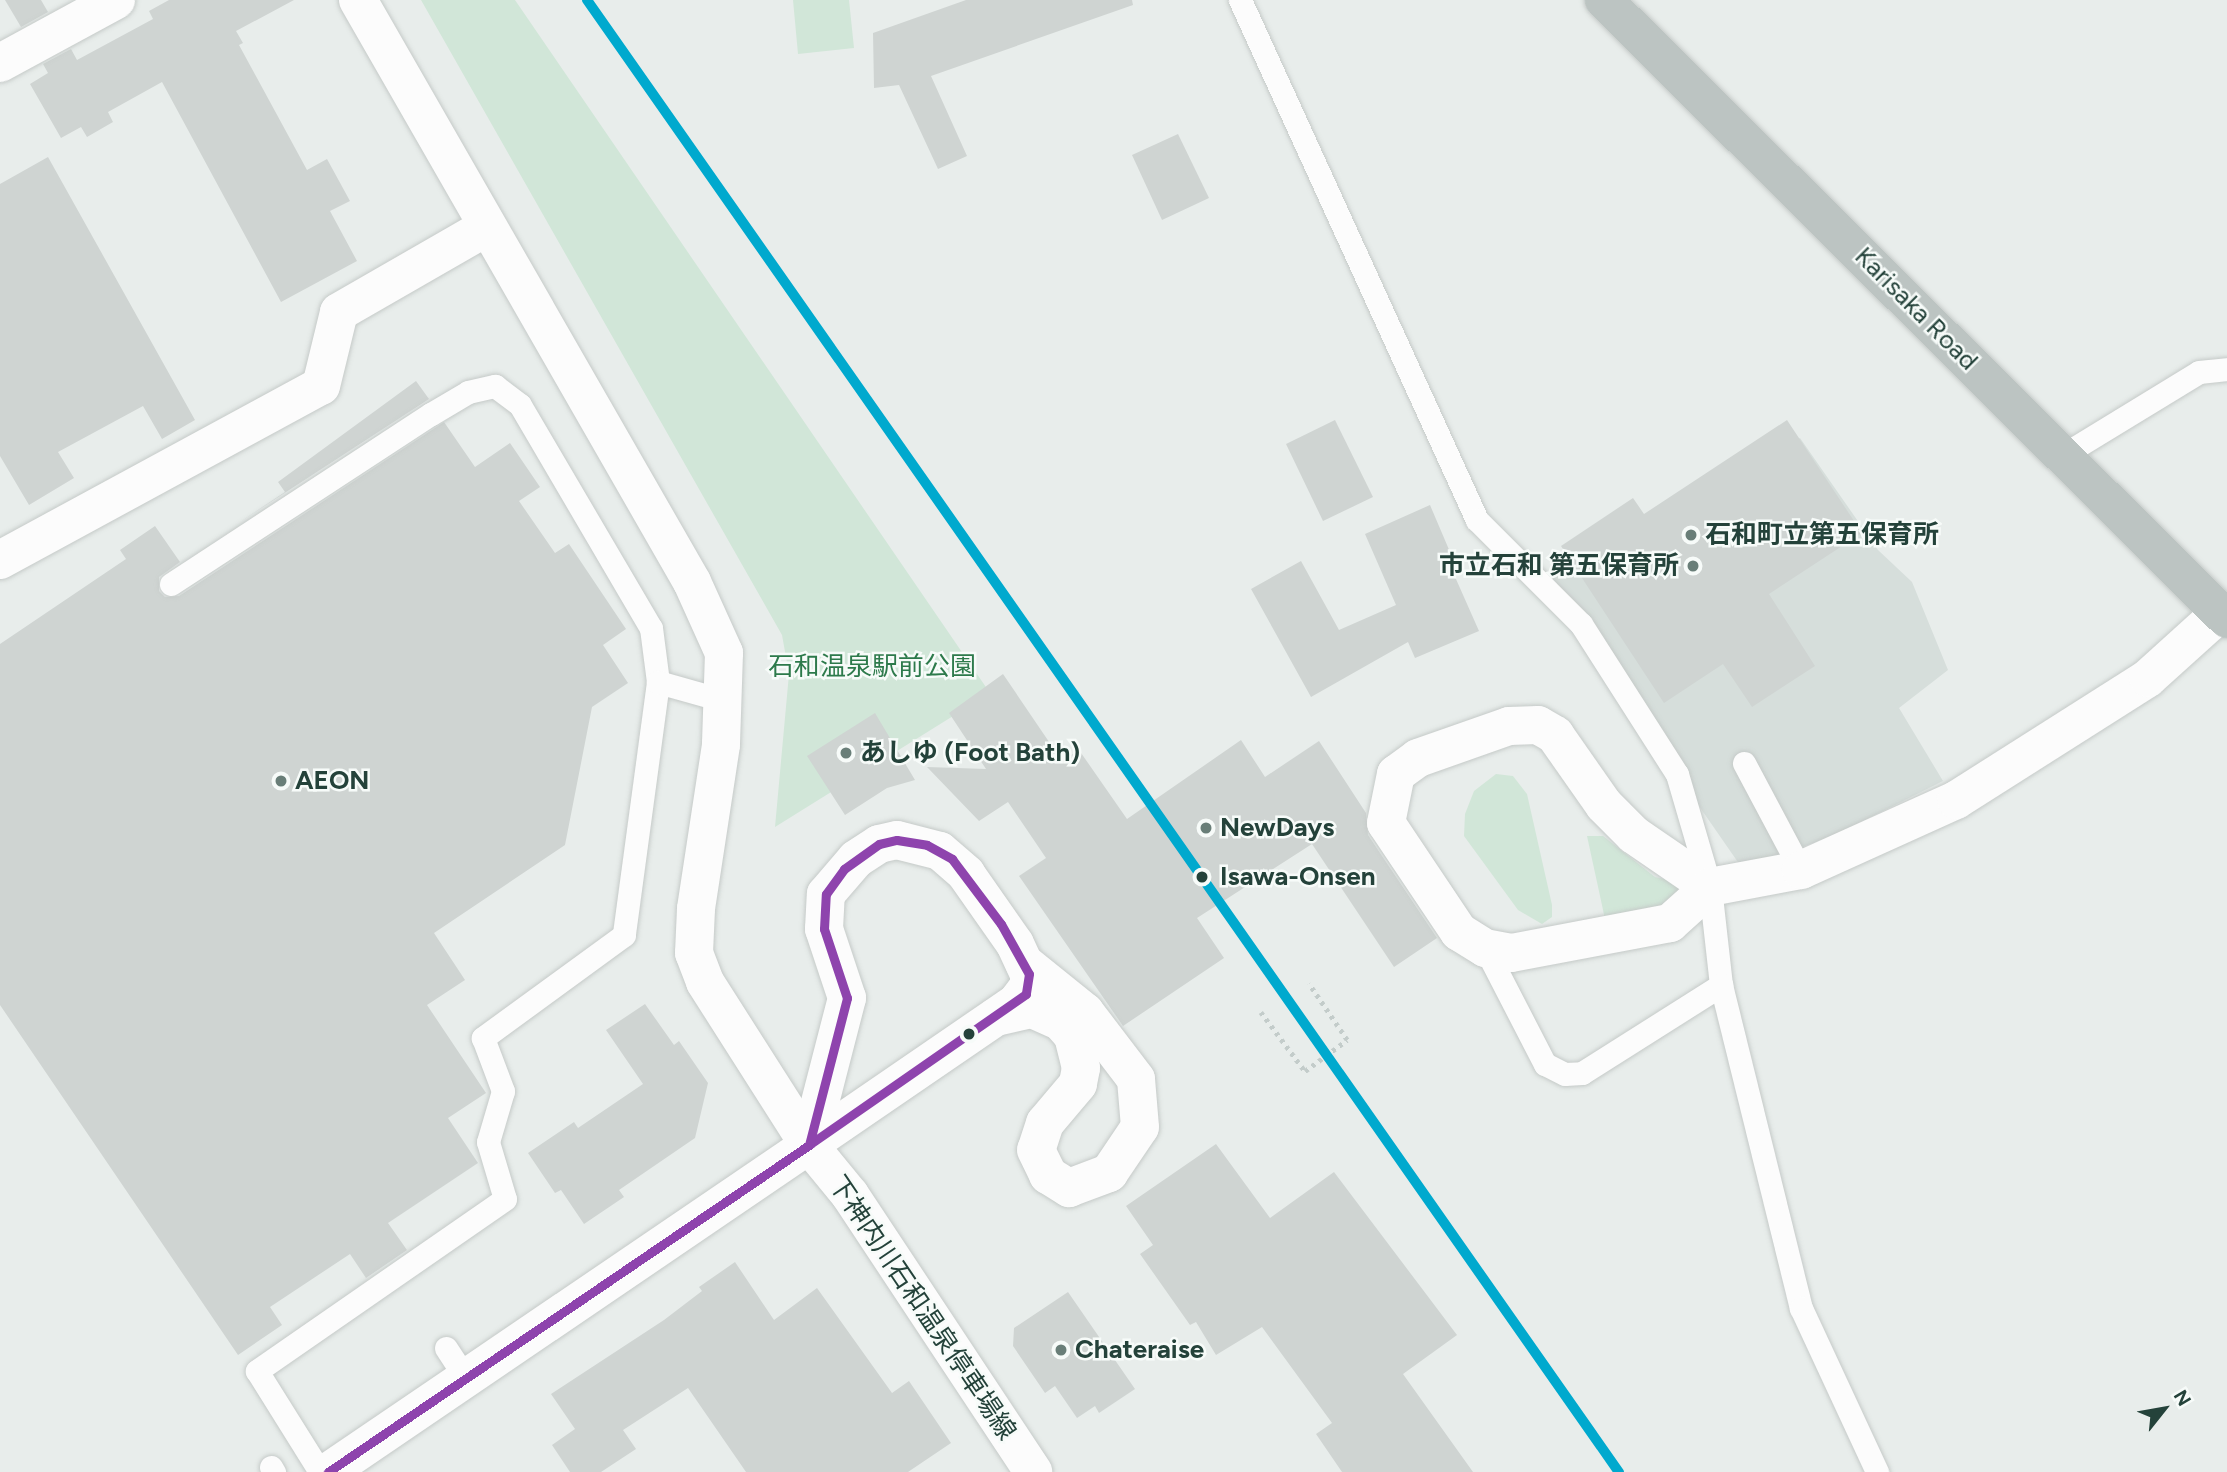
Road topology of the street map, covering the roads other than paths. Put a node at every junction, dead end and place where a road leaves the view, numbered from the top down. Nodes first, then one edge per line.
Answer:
1 (116, 0) edge
2 (358, 0) edge
3 (1240, 0) edge
4 (1604, 0) edge
5 (0, 63) edge
6 (487, 227) junction
7 (2227, 369) edge
8 (2063, 455) junction
9 (4, 548) edge
10 (171, 584) dead end
11 (2224, 615) edge
12 (658, 682) junction
13 (722, 699) junction
14 (1744, 763) dead end
15 (1801, 870) junction
16 (1710, 887) junction
17 (1485, 948) junction
18 (1024, 963) junction
19 (1721, 985) junction
20 (992, 1019) junction
21 (809, 1145) junction
22 (320, 1472) edge
23 (328, 1472) edge
24 (1033, 1472) edge
25 (1877, 1472) edge

1 - 5 street
2 - 6 street, 下神内川石和温泉停車場線
3 - 16 lane
4 - 8 highway, Karisaka Road
6 - 9 street
6 - 13 street, 下神内川石和温泉停車場線
7 - 8 lane
8 - 11 highway, Karisaka Road
10 - 12 lane
11 - 15 street
12 - 13 lane
12 - 22 lane
13 - 21 street, 下神内川石和温泉停車場線
14 - 15 lane
15 - 16 street
16 - 17 street
16 - 17 street
16 - 19 lane
17 - 19 lane
18 - 20 street
18 - 20 street
18 - 21 street
19 - 25 lane
20 - 21 street
21 - 23 street
21 - 24 street, 下神内川石和温泉停車場線

